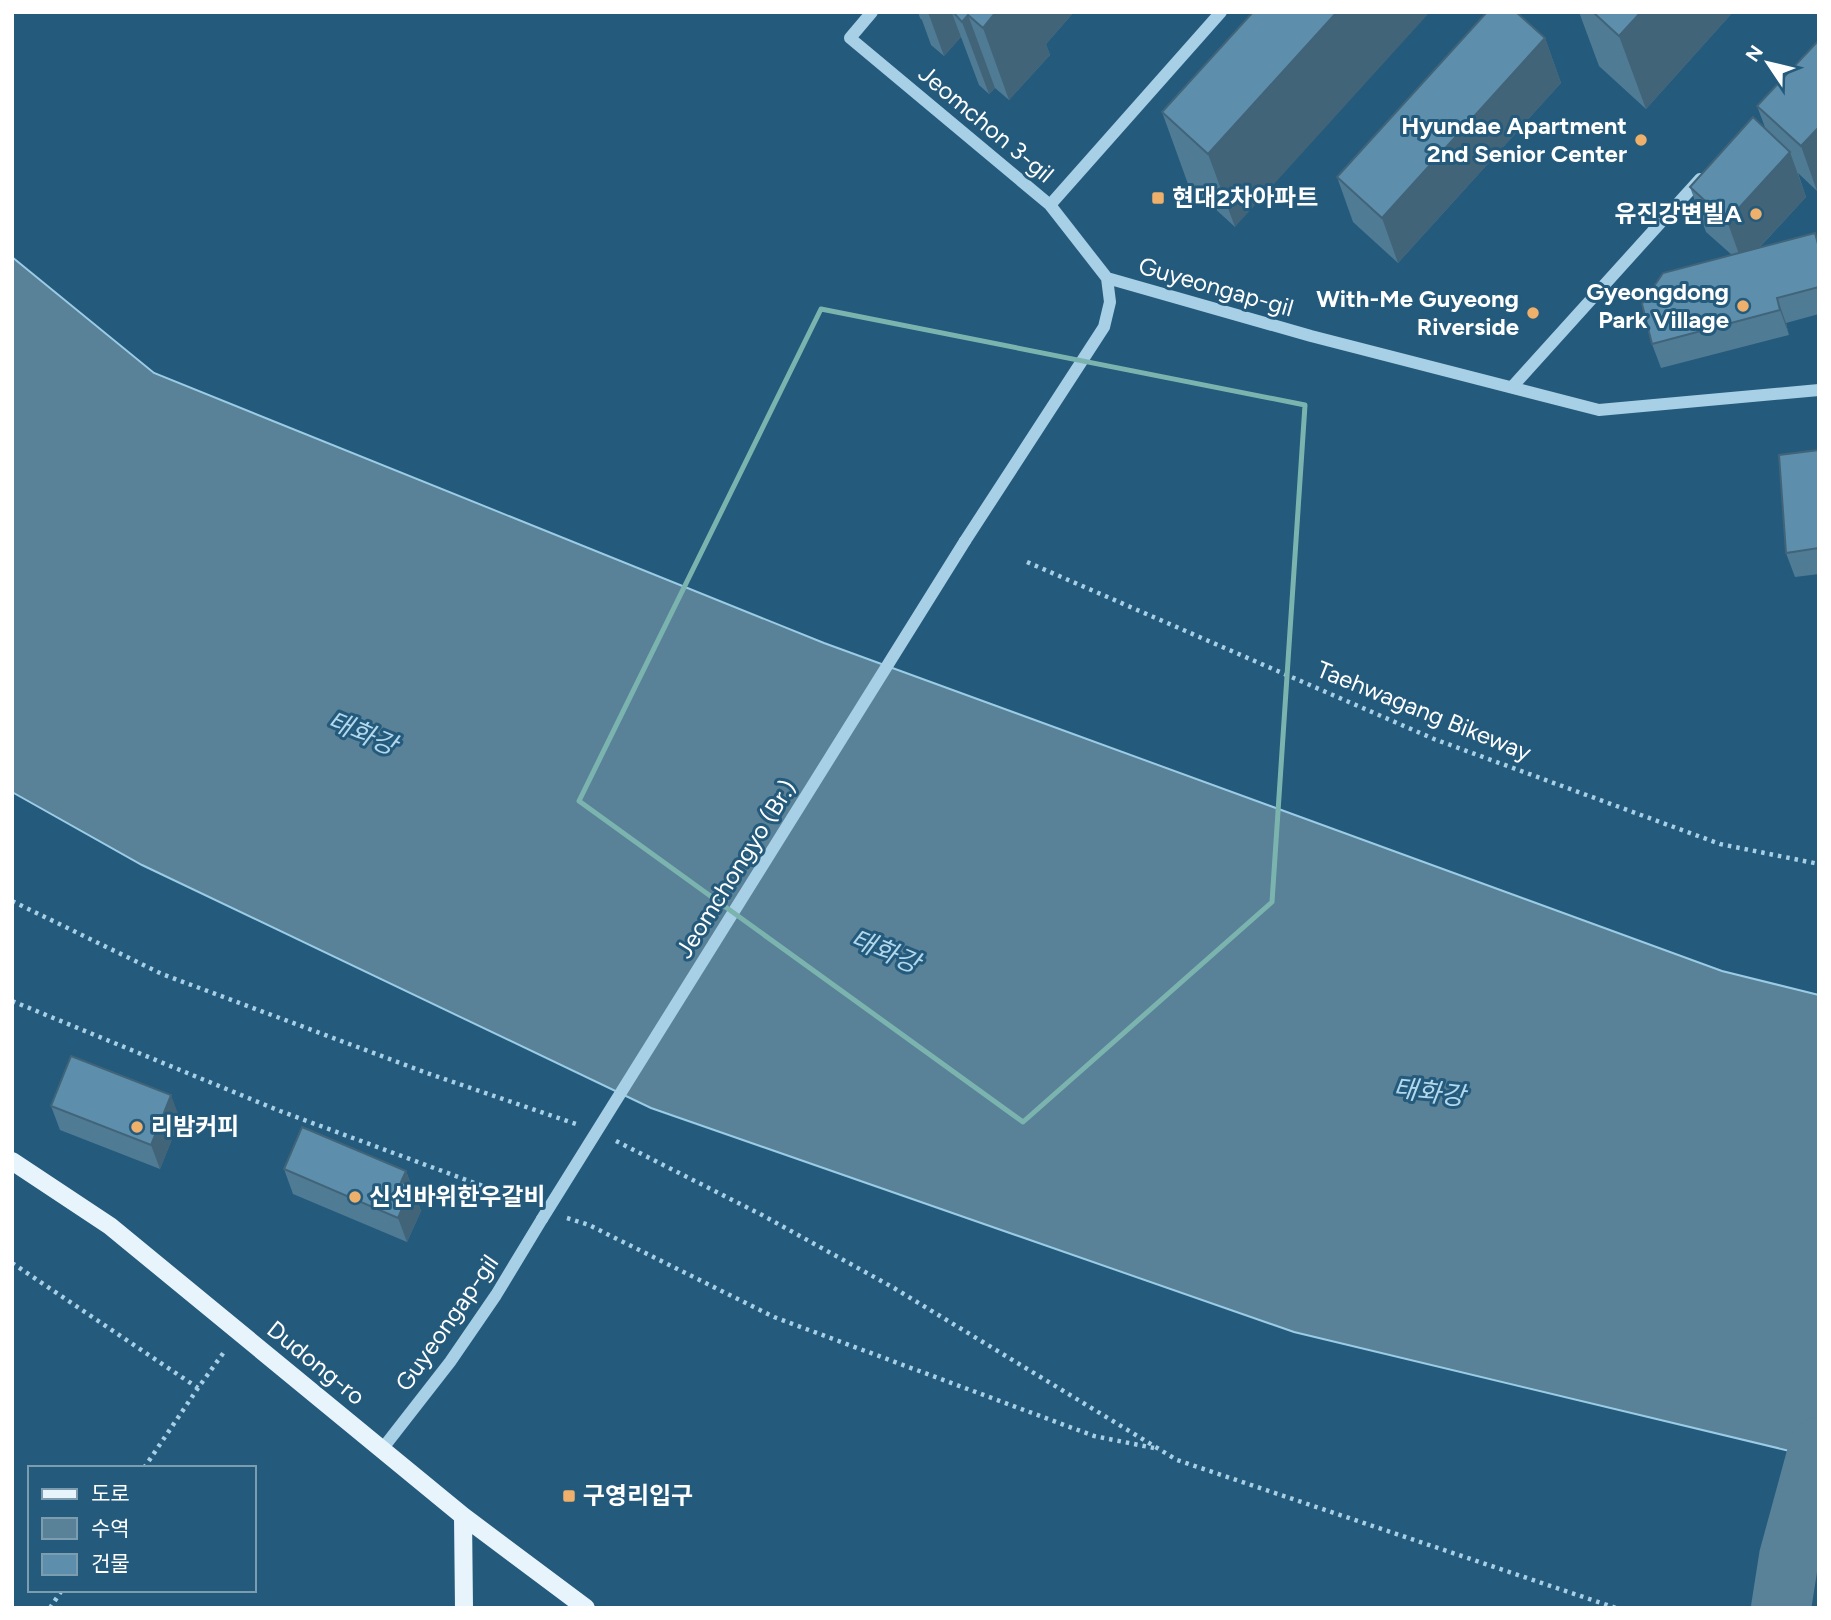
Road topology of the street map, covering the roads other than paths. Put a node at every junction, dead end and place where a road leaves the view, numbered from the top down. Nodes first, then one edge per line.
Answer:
1 (872, 12) edge
2 (1221, 12) edge
3 (1711, 167) edge
4 (1051, 205) junction
5 (1107, 278) junction
6 (1512, 387) junction
7 (1819, 390) edge
8 (965, 541) joint
9 (12, 1161) edge
10 (542, 1219) joint
11 (383, 1448) junction
12 (463, 1517) junction
13 (464, 1608) edge
14 (586, 1608) edge

1 - 4 street, Jeomchon 3-gil
2 - 4 street
3 - 6 street
4 - 5 street, Jeomchon 3-gil
5 - 6 street, Guyeongap-gil
5 - 8 street, Guyeongap-gil
6 - 7 street, Guyeongap-gil
8 - 10 street, Jeomchongyo (Br.), bridge
9 - 11 main road, Dudong-ro
10 - 11 street, Guyeongap-gil
11 - 12 main road, Dudong-ro
12 - 13 main road
12 - 14 main road, Dudong-ro

